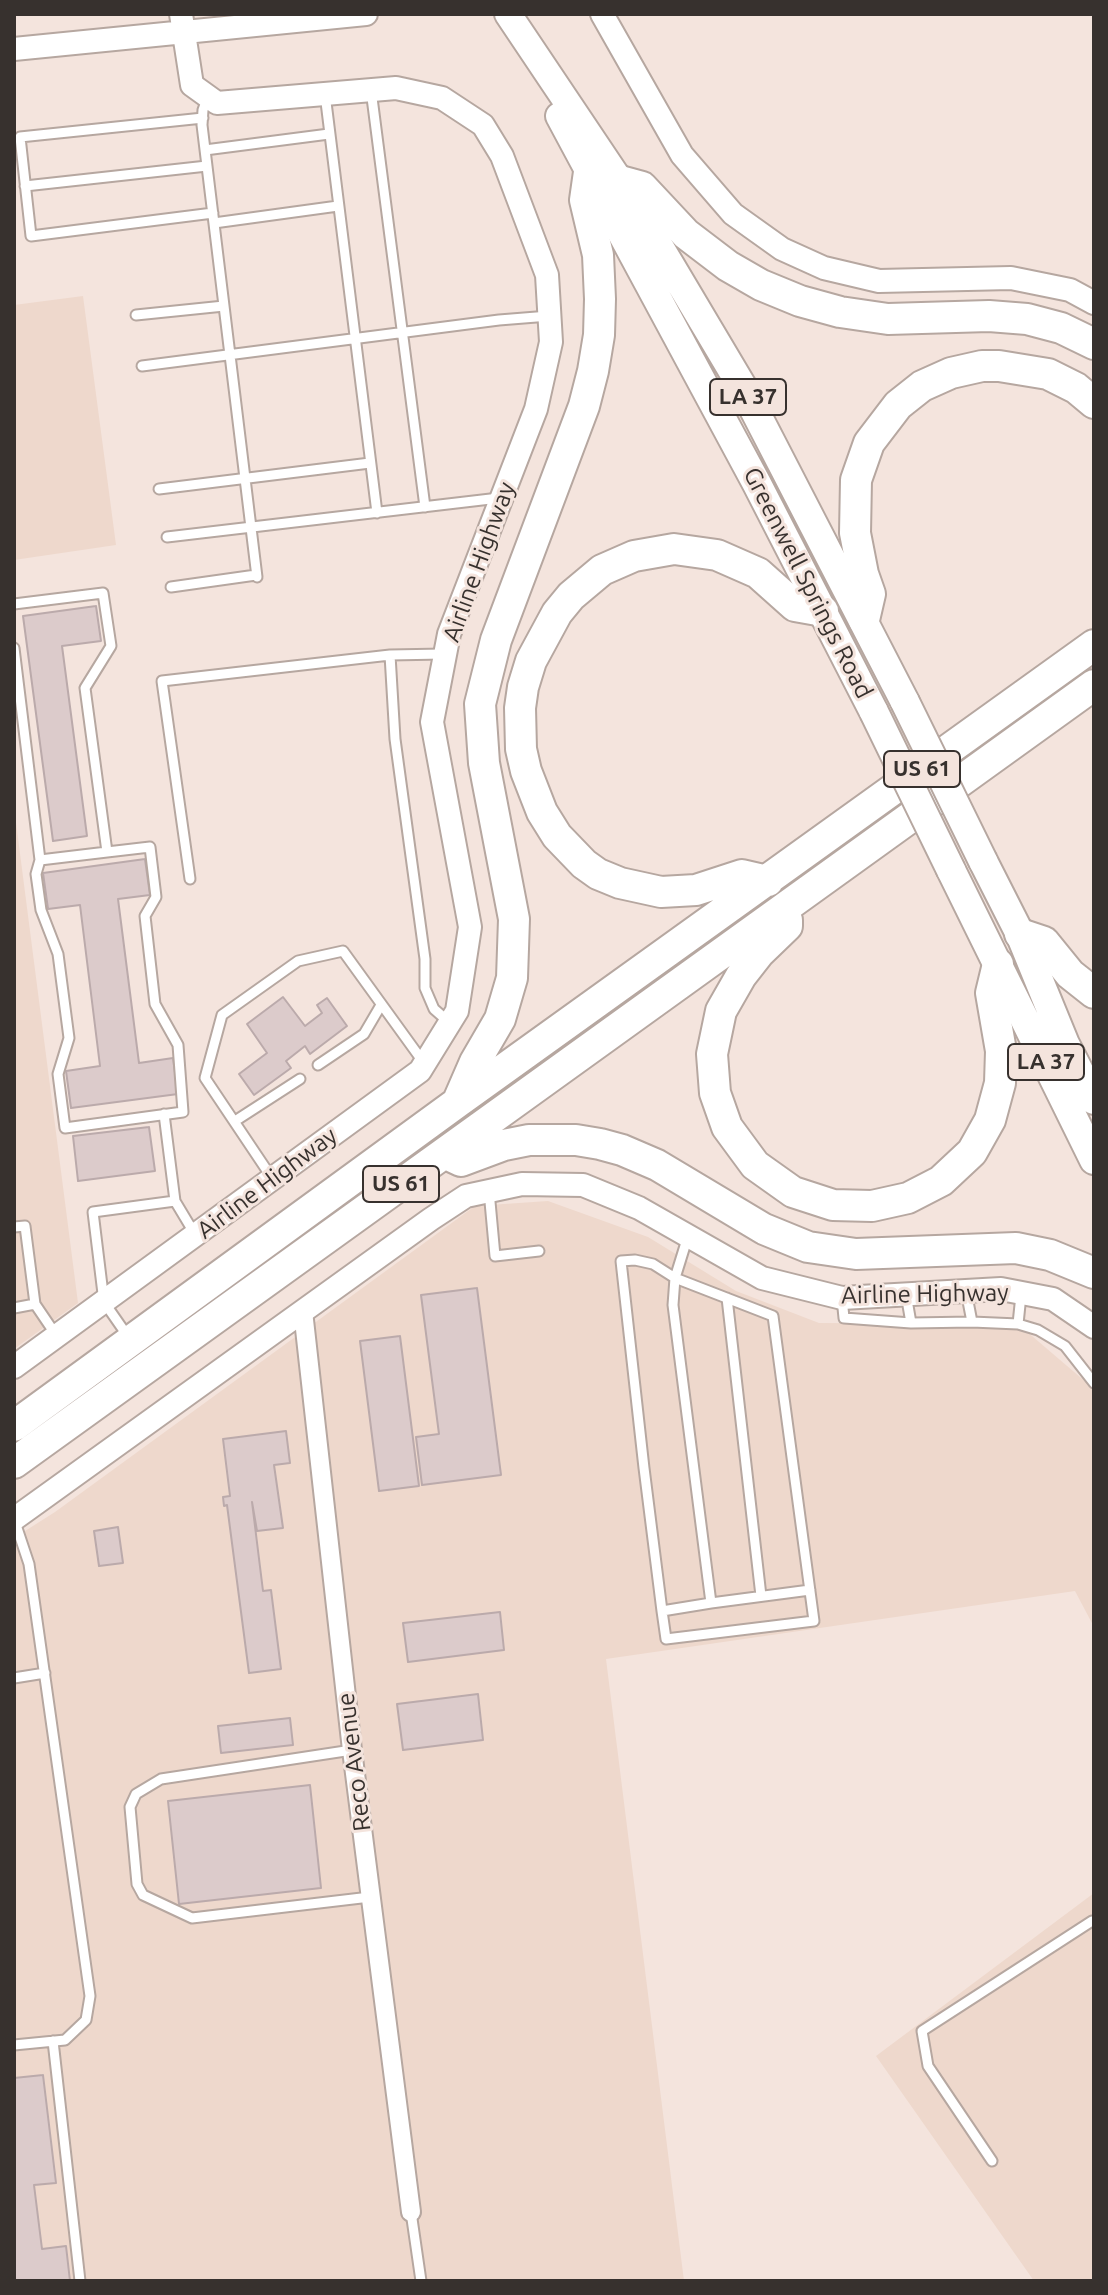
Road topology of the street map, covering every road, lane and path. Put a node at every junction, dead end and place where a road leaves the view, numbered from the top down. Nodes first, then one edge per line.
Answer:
1 (366, 14) edge
2 (506, 14) edge
3 (602, 14) edge
4 (182, 23) edge
5 (14, 49) edge
6 (371, 90) junction
7 (325, 94) junction
8 (205, 107) junction
9 (329, 134) junction
10 (205, 150) junction
11 (207, 166) junction
12 (589, 172) junction
13 (620, 181) junction
14 (25, 186) junction
15 (338, 206) junction
16 (213, 218) junction
17 (1094, 303) edge
18 (224, 306) junction
19 (136, 315) dead end
20 (549, 316) junction
21 (403, 332) junction
22 (354, 338) junction
23 (1094, 344) edge
24 (230, 355) junction
25 (142, 366) dead end
26 (1094, 403) edge
27 (370, 463) junction
28 (245, 478) junction
29 (159, 489) dead end
30 (502, 498) junction
31 (425, 507) junction
32 (377, 513) junction
33 (251, 529) junction
34 (167, 537) dead end
35 (171, 587) dead end
36 (14, 604) edge
37 (823, 611) junction
38 (864, 620) junction
39 (1094, 620) edge
40 (14, 648) edge
41 (1085, 652) edge
42 (446, 654) junction
43 (390, 655) junction
44 (1089, 694) edge
45 (107, 852) junction
46 (40, 860) junction
47 (190, 879) dead end
48 (768, 881) junction
49 (789, 904) junction
50 (1020, 934) junction
51 (998, 964) junction
52 (1094, 993) edge
53 (381, 1005) junction
54 (450, 1023) junction
55 (424, 1063) junction
56 (318, 1065) dead end
57 (300, 1079) dead end
58 (1094, 1100) edge
59 (458, 1102) junction
60 (164, 1114) junction
61 (235, 1121) junction
62 (445, 1153) junction
63 (1094, 1160) edge
64 (272, 1178) junction
65 (489, 1191) junction
66 (175, 1201) junction
67 (14, 1227) edge
68 (196, 1236) junction
69 (688, 1236) junction
70 (539, 1251) dead end
71 (1094, 1273) edge
72 (675, 1278) junction
73 (966, 1291) junction
74 (1021, 1293) junction
75 (906, 1294) junction
76 (727, 1298) junction
77 (842, 1298) junction
78 (104, 1302) junction
79 (35, 1304) junction
80 (14, 1308) edge
81 (303, 1311) junction
82 (972, 1322) junction
83 (911, 1323) junction
84 (1018, 1324) junction
85 (1094, 1327) edge
86 (57, 1336) junction
87 (131, 1341) junction
88 (14, 1367) edge
89 (1094, 1383) edge
90 (14, 1426) edge
91 (14, 1463) edge
92 (14, 1519) edge
93 (810, 1590) junction
94 (761, 1596) junction
95 (711, 1603) junction
96 (662, 1611) junction
97 (45, 1673) junction
98 (14, 1678) edge
99 (352, 1750) junction
100 (370, 1897) junction
101 (1093, 1921) edge
102 (53, 2041) junction
103 (14, 2045) edge
104 (992, 2161) dead end
105 (411, 2212) joint
106 (80, 2281) edge
107 (421, 2281) edge

1 - 4 street
2 - 12 main road, Greenwell Springs Road / LA 37
2 - 13 main road, Greenwell Springs Road / LA 37
3 - 17 street
4 - 5 street
4 - 8 street
6 - 7 street, Airline Highway
6 - 20 street, Airline Highway
6 - 21 lane
7 - 8 street, Airline Highway
7 - 9 lane
8 - 10 lane
8 - 14 lane
9 - 10 lane
9 - 15 lane
10 - 11 lane
11 - 14 lane
11 - 16 lane
12 - 37 main road, Greenwell Springs Road / LA 37
12 - 59 highway
13 - 23 highway
13 - 38 main road, Greenwell Springs Road / LA 37
14 - 16 lane
15 - 16 lane
15 - 22 lane
16 - 18 lane
18 - 19 lane
18 - 24 lane
20 - 21 lane
20 - 30 street, Airline Highway
21 - 22 lane
21 - 31 lane
22 - 24 lane
22 - 27 lane
24 - 25 lane
24 - 28 lane
26 - 38 highway
27 - 28 lane
27 - 32 lane
28 - 29 lane
28 - 33 lane
30 - 31 lane
30 - 42 street, Airline Highway
31 - 32 lane
32 - 33 lane
33 - 34 lane
33 - 35 lane
36 - 45 lane
37 - 48 highway
37 - 51 main road, Greenwell Springs Road / LA 37, bridge
38 - 50 main road, Greenwell Springs Road / LA 37, bridge
39 - 41 highway
40 - 46 lane
41 - 48 highway, Airline Highway / US 61
42 - 43 lane
42 - 54 street, Airline Highway
43 - 47 lane
43 - 54 lane
44 - 49 highway, US 61
45 - 46 lane
45 - 60 lane
46 - 60 lane
48 - 59 highway, Airline Highway / US 61
49 - 51 highway
49 - 62 highway, US 61
50 - 52 highway
50 - 58 main road, Greenwell Springs Road / LA 37
51 - 63 main road, Greenwell Springs Road / LA 37
53 - 55 lane
53 - 56 lane
53 - 61 lane
54 - 55 street, Airline Highway
55 - 64 street, Airline Highway
57 - 61 lane
59 - 87 highway, Airline Highway / US 61
60 - 66 lane
61 - 64 lane
62 - 71 highway
62 - 91 highway, US 61
64 - 68 street, Airline Highway
65 - 69 street, Airline Highway
65 - 70 lane
65 - 81 street, Airline Highway
66 - 68 lane
66 - 78 lane
67 - 79 lane
68 - 78 street, Airline Highway
69 - 72 lane
69 - 77 street, Airline Highway
72 - 76 lane
72 - 95 lane
72 - 96 lane
73 - 74 street, Airline Highway
73 - 75 street, Airline Highway
73 - 82 lane
74 - 84 lane
74 - 85 street, Airline Highway
75 - 77 street, Airline Highway
75 - 83 lane
76 - 93 lane
76 - 94 lane
77 - 83 lane
78 - 86 street, Airline Highway
78 - 87 lane
79 - 80 lane
79 - 86 lane
81 - 92 street, Airline Highway
81 - 99 street, Reco Avenue
82 - 83 lane
82 - 84 lane
84 - 89 lane
86 - 88 street, Airline Highway
87 - 90 highway, Airline Highway / US 61
92 - 97 lane
93 - 94 lane
93 - 96 lane
94 - 95 lane
95 - 96 lane
97 - 98 lane
97 - 102 lane
99 - 100 street, Reco Avenue
99 - 100 lane
100 - 105 street, Reco Avenue
101 - 104 lane
102 - 103 lane
102 - 106 lane
105 - 107 lane

